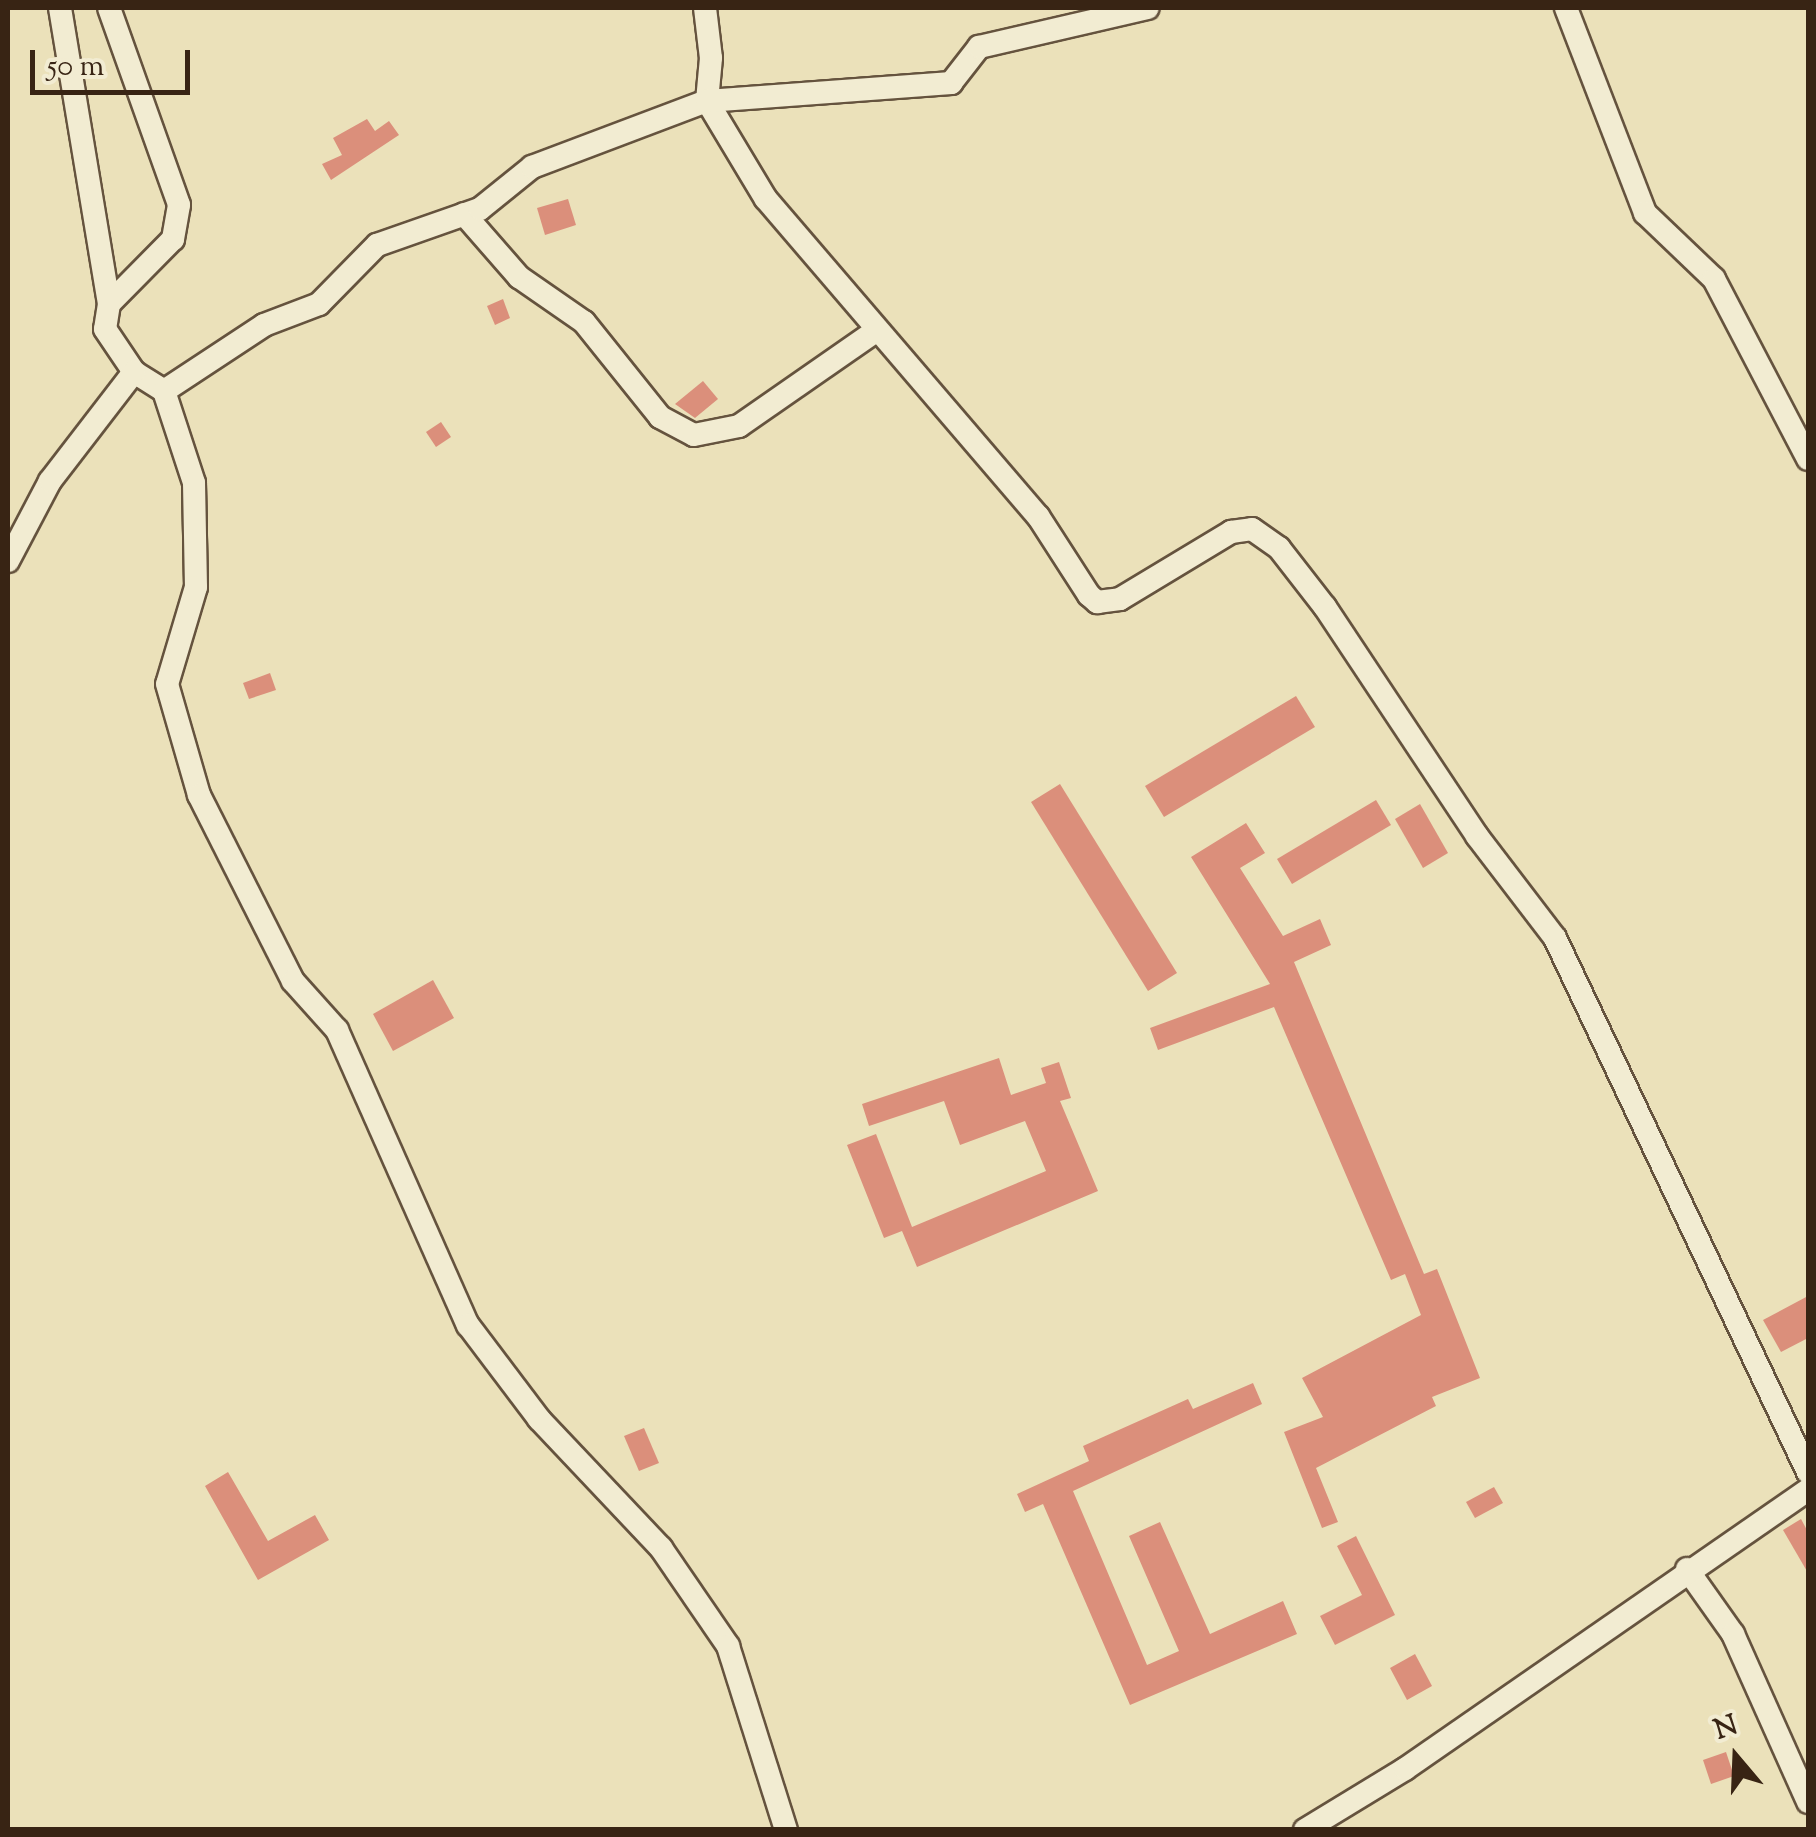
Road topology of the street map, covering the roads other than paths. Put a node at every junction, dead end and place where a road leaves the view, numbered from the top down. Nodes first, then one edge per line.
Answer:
1 (60, 8) edge
2 (108, 8) edge
3 (705, 8) edge
4 (1148, 8) edge
5 (1566, 8) edge
6 (707, 100) junction
7 (464, 214) junction
8 (108, 304) junction
9 (876, 330) junction
10 (134, 372) junction
11 (164, 391) junction
12 (1808, 458) edge
13 (8, 561) edge
14 (1808, 1472) edge
15 (1808, 1490) edge
16 (1687, 1569) junction
17 (1808, 1802) edge
18 (786, 1830) edge
19 (1305, 1830) edge

1 - 8 street
2 - 8 street
3 - 6 street
4 - 6 street
5 - 12 street
6 - 7 street
6 - 9 street
7 - 9 street
7 - 11 street
8 - 10 street
9 - 14 street
10 - 11 street
10 - 13 street
11 - 18 street
15 - 16 street
16 - 17 street
16 - 19 street

